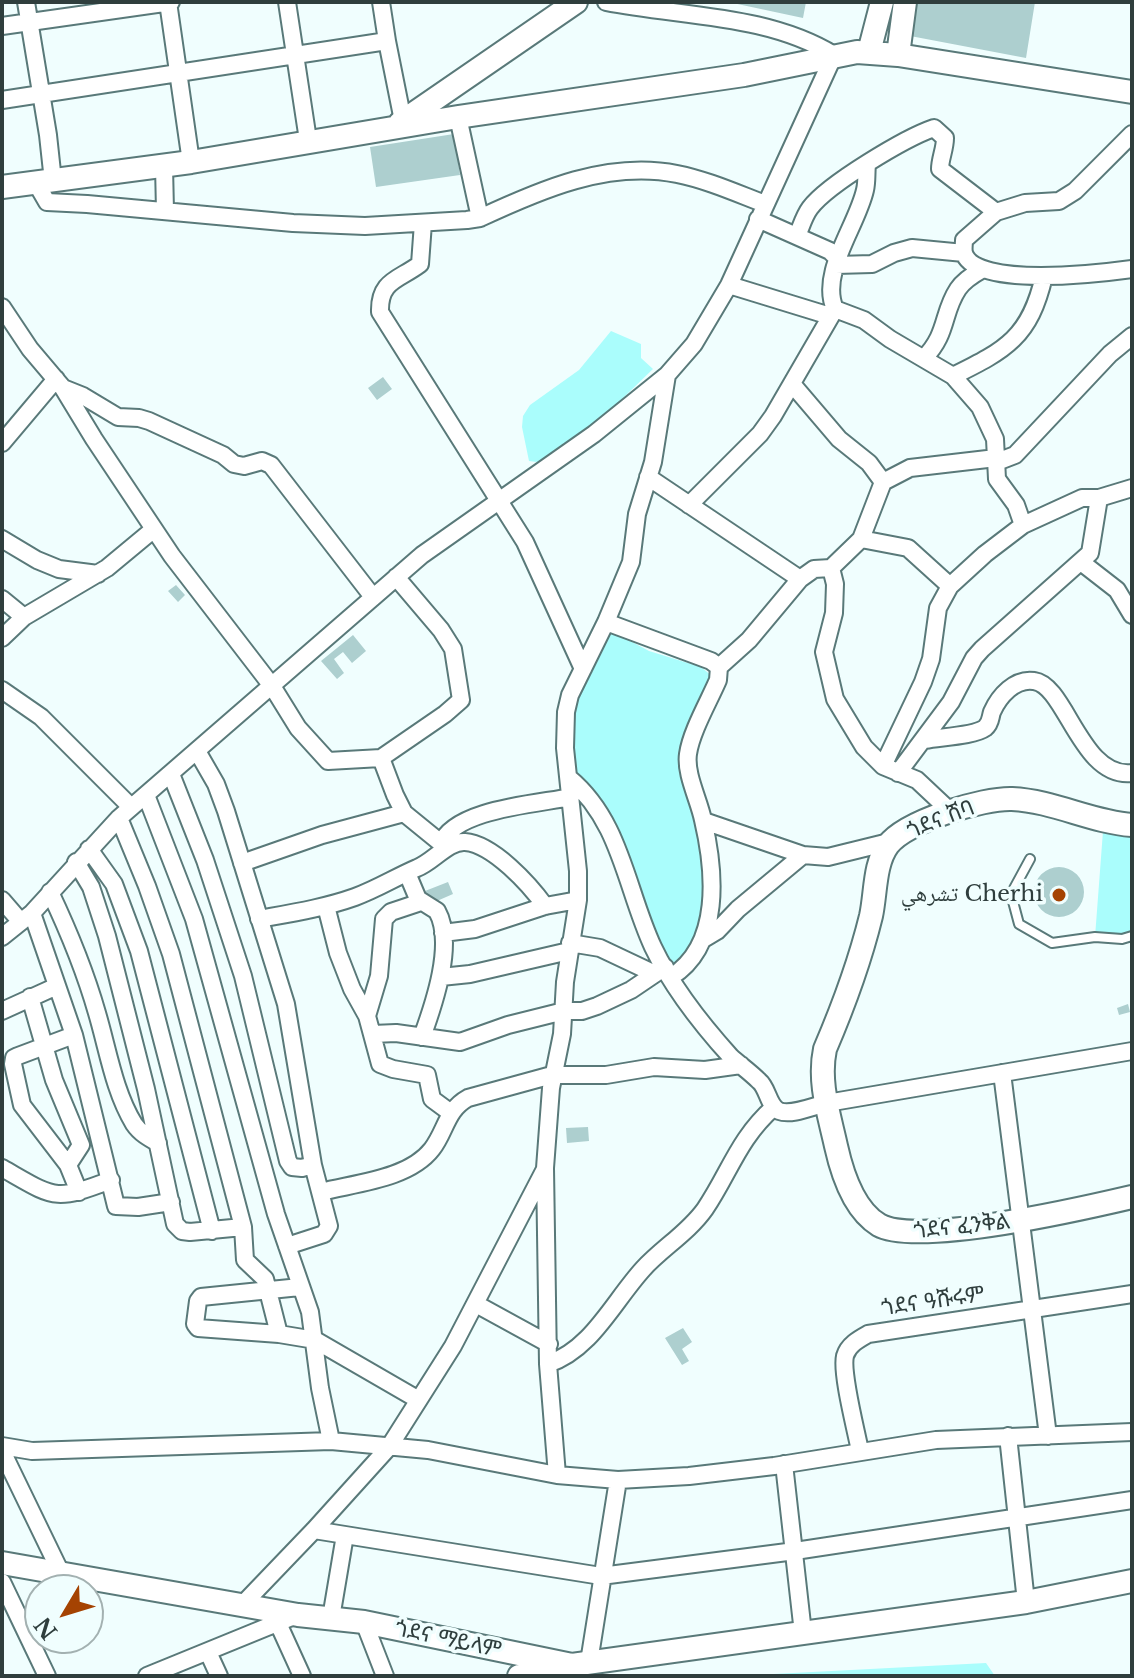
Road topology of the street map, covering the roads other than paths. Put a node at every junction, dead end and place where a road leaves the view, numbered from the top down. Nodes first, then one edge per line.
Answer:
1 (26, 2) edge
2 (169, 2) edge
3 (287, 2) edge
4 (381, 2) edge
5 (576, 2) edge
6 (606, 2) edge
7 (882, 2) edge
8 (905, 2) edge
9 (30, 21) junction
10 (2, 26) edge
11 (387, 41) junction
12 (869, 52) junction
13 (296, 55) junction
14 (834, 55) junction
15 (898, 55) junction
16 (179, 72) junction
17 (1132, 92) edge
18 (40, 93) junction
19 (2, 100) edge
20 (458, 117) junction
21 (400, 124) junction
22 (1132, 134) edge
23 (308, 140) junction
24 (191, 162) junction
25 (867, 165) junction
26 (164, 166) junction
27 (44, 182) junction
28 (2, 187) edge
29 (165, 211) junction
30 (762, 211) junction
31 (996, 212) junction
32 (480, 218) junction
33 (423, 223) junction
34 (797, 236) junction
35 (964, 253) junction
36 (837, 261) junction
37 (983, 269) junction
38 (1132, 269) edge
39 (1044, 276) junction
40 (729, 285) junction
41 (2, 307) edge
42 (832, 312) junction
43 (1132, 336) edge
44 (924, 358) junction
45 (667, 375) junction
46 (953, 376) junction
47 (60, 383) junction
48 (793, 385) junction
49 (4, 435) edge
50 (996, 458) junction
51 (648, 477) junction
52 (883, 482) junction
53 (1132, 488) edge
54 (1099, 498) junction
55 (500, 499) junction
56 (689, 505) junction
57 (1023, 525) junction
58 (154, 529) junction
59 (2, 539) edge
60 (861, 539) junction
61 (1081, 562) junction
62 (831, 568) junction
63 (98, 574) junction
64 (396, 577) junction
65 (800, 579) junction
66 (950, 586) junction
67 (1125, 589) edge
68 (373, 597) junction
69 (2, 599) edge
70 (1132, 615) edge
71 (24, 617) junction
72 (606, 622) junction
73 (2, 638) edge
74 (719, 667) junction
75 (583, 669) junction
76 (272, 686) junction
77 (2, 690) edge
78 (925, 740) junction
79 (197, 751) junction
80 (381, 758) junction
81 (890, 770) junction
82 (1132, 773) edge
83 (171, 774) junction
84 (569, 778) junction
85 (146, 795) junction
86 (571, 797) junction
87 (950, 811) junction
88 (125, 812) junction
89 (404, 813) junction
90 (704, 821) junction
91 (1132, 825) edge
92 (889, 842) junction
93 (444, 846) junction
94 (89, 849) junction
95 (803, 855) junction
96 (1030, 859) dead end
97 (76, 862) junction
98 (242, 863) junction
99 (407, 873) junction
100 (50, 892) junction
101 (2, 900) edge
102 (578, 900) junction
103 (421, 902) junction
104 (326, 906) junction
105 (545, 906) junction
106 (26, 918) junction
107 (259, 919) junction
108 (443, 933) junction
109 (1132, 936) edge
110 (2, 937) edge
111 (702, 940) junction
112 (570, 947) junction
113 (663, 973) junction
114 (441, 977) junction
115 (57, 986) junction
116 (30, 997) junction
117 (2, 1011) edge
118 (564, 1011) junction
119 (367, 1016) junction
120 (373, 1034) junction
121 (74, 1035) junction
122 (422, 1037) junction
123 (44, 1047) junction
124 (1132, 1051) edge
125 (741, 1065) junction
126 (821, 1069) joint
127 (1002, 1073) junction
128 (552, 1075) junction
129 (116, 1084) junction
130 (89, 1090) junction
131 (827, 1103) junction
132 (179, 1106) junction
133 (774, 1107) junction
134 (151, 1111) junction
135 (451, 1113) junction
136 (158, 1143) junction
137 (68, 1165) junction
138 (313, 1165) junction
139 (2, 1168) edge
140 (545, 1168) junction
141 (111, 1180) junction
142 (79, 1192) junction
143 (321, 1192) junction
144 (1132, 1197) edge
145 (171, 1202) junction
146 (1023, 1221) junction
147 (243, 1227) junction
148 (212, 1231) junction
149 (287, 1246) junction
150 (300, 1287) junction
151 (269, 1290) junction
152 (1132, 1294) edge
153 (476, 1304) junction
154 (1033, 1310) junction
155 (279, 1334) junction
156 (315, 1340) junction
157 (549, 1344) junction
158 (548, 1364) junction
159 (417, 1399) junction
160 (1132, 1432) edge
161 (1008, 1436) junction
162 (1048, 1436) junction
163 (331, 1441) junction
164 (389, 1447) junction
165 (2, 1449) edge
166 (860, 1451) junction
167 (784, 1464) junction
168 (557, 1475) junction
169 (618, 1480) junction
170 (1132, 1500) edge
171 (1015, 1518) junction
172 (314, 1530) junction
173 (345, 1535) junction
174 (795, 1551) junction
175 (2, 1563) edge
176 (39, 1574) edge
177 (60, 1574) edge
178 (601, 1576) junction
179 (1132, 1581) edge
180 (2, 1582) edge
181 (104, 1586) edge
182 (1026, 1602) junction
183 (244, 1603) junction
184 (24, 1614) edge
185 (288, 1618) junction
186 (331, 1618) junction
187 (364, 1622) junction
188 (803, 1633) junction
189 (208, 1652) junction
190 (41, 1654) edge
191 (580, 1664) junction
192 (47, 1676) edge
193 (147, 1676) edge
194 (219, 1676) edge
195 (302, 1676) edge
196 (385, 1676) edge
197 (519, 1676) edge

1 - 9 street
2 - 9 street
2 - 16 street
3 - 13 street
4 - 11 street
5 - 21 street
6 - 14 street
7 - 12 street
8 - 15 street
9 - 10 street
9 - 18 street
11 - 13 street
11 - 21 street
12 - 14 street
12 - 15 street
13 - 16 street
13 - 23 street
14 - 20 street
14 - 30 street
15 - 17 street
16 - 18 street
16 - 24 street
18 - 19 street
18 - 27 street
20 - 21 street
20 - 32 street
21 - 23 street
22 - 31 street
23 - 24 street
24 - 26 street
25 - 31 street
25 - 34 street
25 - 36 street
26 - 27 street
26 - 29 street
27 - 28 street
27 - 29 street
29 - 33 street
30 - 32 street
30 - 34 street
30 - 40 street
31 - 35 street
32 - 33 street
33 - 55 street
34 - 36 street
35 - 36 street
35 - 37 street
36 - 42 street
37 - 39 street
37 - 44 street
38 - 39 street
39 - 46 street
40 - 42 street
40 - 45 street
41 - 47 street
42 - 44 street
42 - 48 street
43 - 50 street
44 - 46 street
45 - 51 street
45 - 55 street
46 - 50 street
47 - 49 street
47 - 58 street
47 - 68 street
48 - 52 street
48 - 56 street
50 - 52 street
50 - 57 street
51 - 56 street
51 - 72 street
52 - 60 street
53 - 54 street
54 - 57 street
54 - 61 street
55 - 64 street
55 - 75 street
56 - 65 street
57 - 66 street
58 - 63 street
58 - 76 street
59 - 63 street
60 - 62 street
60 - 66 street
61 - 67 street
61 - 78 street
62 - 65 street
62 - 81 street
63 - 71 street
64 - 68 street
64 - 80 street
65 - 74 street
66 - 81 street
67 - 70 street
68 - 76 street
69 - 71 street
71 - 73 street
72 - 74 street
72 - 75 street
74 - 90 street
75 - 84 street
76 - 79 street
76 - 80 street
77 - 88 street
78 - 81 street
78 - 82 street
79 - 83 street
79 - 98 street
80 - 89 street
81 - 87 street
83 - 85 street
83 - 138 street
84 - 86 street
84 - 113 street
85 - 88 street
85 - 149 street
86 - 93 street
86 - 102 street
87 - 91 street, ጎደና ሸባ
87 - 92 street, ጎደና ሸባ
88 - 94 street
88 - 147 street
89 - 93 street
89 - 98 street
90 - 95 street
90 - 111 street
92 - 95 street
92 - 126 street, ጎደና ሸባ
93 - 99 street
93 - 105 street
94 - 97 street
94 - 132 street
95 - 111 street
96 - 109 lane
97 - 100 street
97 - 134 street
98 - 107 street
99 - 103 street
99 - 104 street
100 - 106 street
100 - 129 street
101 - 106 street
102 - 105 street
102 - 112 street
103 - 108 street
103 - 119 street
104 - 107 street
104 - 119 street
105 - 108 street
106 - 110 street
106 - 115 street
107 - 138 street
108 - 114 street
111 - 113 street
112 - 113 street
112 - 114 street
112 - 118 street
113 - 118 street
113 - 125 street
114 - 122 street
115 - 116 street
115 - 121 street
116 - 117 street
116 - 123 street
118 - 122 street
118 - 128 street
119 - 120 street
120 - 122 street
120 - 135 street
121 - 123 street
121 - 130 street
123 - 137 street
123 - 137 street
124 - 127 street
125 - 128 street
125 - 133 street
126 - 131 street, ጎደና ፈንቅል
127 - 131 street
127 - 146 street
128 - 135 street
128 - 140 street
129 - 130 street
129 - 136 street
130 - 141 street
131 - 133 street
131 - 146 street, ጎደና ፈንቅል
132 - 134 street
132 - 148 street
133 - 158 street
134 - 136 street
135 - 143 street
136 - 145 street
137 - 142 street
138 - 143 street
139 - 142 street
140 - 153 street
140 - 157 street
141 - 142 street
141 - 145 street
143 - 149 street
144 - 146 street, ጎደና ፈንቅል
145 - 148 street
146 - 154 street
147 - 148 street
147 - 151 street
149 - 150 street
150 - 151 street
150 - 156 street
151 - 155 street
151 - 155 street
152 - 154 street, ጎደና ዓሹሩም
153 - 157 street
153 - 159 street
154 - 162 street
154 - 166 street, ጎደና ዓሹሩም
155 - 156 street
156 - 159 street
156 - 163 street
157 - 158 street
158 - 168 street
159 - 164 street
160 - 162 street
161 - 162 street
161 - 166 street
161 - 171 street
163 - 164 street
163 - 165 street
164 - 168 street
164 - 172 street
165 - 177 street
166 - 167 street
167 - 169 street
167 - 174 street
168 - 169 street
169 - 178 street
170 - 171 street
171 - 174 street
171 - 182 street
172 - 173 street
172 - 183 street
173 - 178 street
173 - 186 street
174 - 178 street
174 - 188 street
175 - 176 street, ጎደና ማይላም
178 - 191 street
179 - 182 street, ጎደና ማይላም
180 - 184 street
181 - 183 street, ጎደና ማይላም
182 - 188 street, ጎደና ማይላም
183 - 185 street, ጎደና ማይላም
185 - 186 street, ጎደና ማይላም
185 - 189 street
185 - 195 street
186 - 187 street, ጎደና ማይላም
187 - 191 street, ጎደና ማይላም
187 - 196 street
188 - 191 street, ጎደና ማይላም
189 - 193 street
189 - 194 street
190 - 192 street
191 - 197 street

